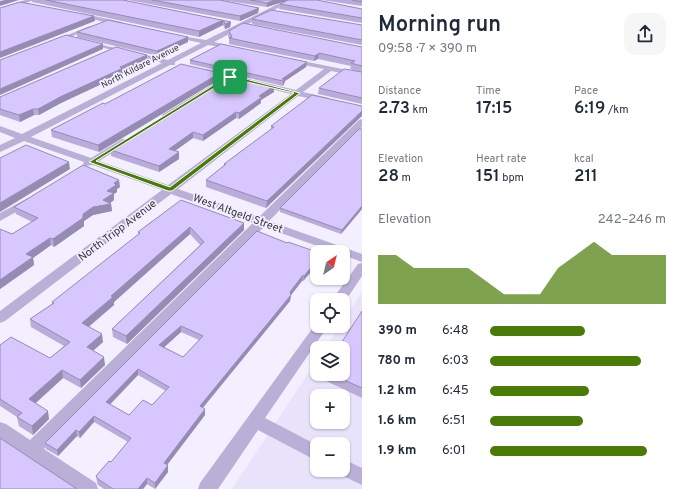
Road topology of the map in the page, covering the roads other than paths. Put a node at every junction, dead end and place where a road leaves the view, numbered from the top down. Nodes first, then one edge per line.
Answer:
1 (31, 0) edge
2 (290, 0) edge
3 (22, 3) junction
4 (39, 6) edge
5 (2, 8) edge
6 (260, 9) edge
7 (269, 11) junction
8 (277, 12) edge
9 (76, 14) edge
10 (107, 21) junction
11 (231, 24) edge
12 (241, 25) junction
13 (130, 26) edge
14 (250, 27) edge
15 (166, 34) edge
16 (65, 37) junction
17 (208, 42) junction
18 (44, 46) edge
19 (115, 49) junction
20 (244, 50) edge
21 (101, 56) edge
22 (281, 58) edge
23 (169, 62) junction
24 (180, 65) edge
25 (330, 68) junction
26 (201, 70) edge
27 (362, 75) edge
28 (230, 77) junction
29 (297, 93) junction
30 (332, 101) edge
31 (156, 122) edge
32 (362, 122) edge
33 (0, 129) edge
34 (136, 134) edge
35 (23, 137) junction
36 (0, 149) edge
37 (92, 162) junction
38 (81, 168) edge
39 (170, 189) junction
40 (34, 197) edge
41 (0, 218) edge
42 (261, 222) junction
43 (362, 258) edge
44 (361, 270) edge
45 (344, 293) edge
46 (0, 318) edge
47 (316, 333) edge
48 (255, 421) junction
49 (0, 429) edge
50 (310, 449) edge
51 (32, 450) junction
52 (350, 470) edge
53 (362, 476) edge
54 (90, 489) edge
55 (208, 489) edge

1 - 3 street
2 - 7 street, North Kildare Avenue
3 - 4 street
3 - 5 street
6 - 7 street
7 - 8 street
7 - 12 street, North Kildare Avenue
9 - 10 street
10 - 13 street
10 - 16 street
11 - 12 street
12 - 14 street
12 - 17 street, North Kildare Avenue
15 - 17 street
16 - 18 street
16 - 19 street
17 - 20 street
17 - 23 street, North Kildare Avenue
19 - 21 street
19 - 23 street
22 - 25 street
23 - 24 street
23 - 35 street, North Kildare Avenue
25 - 27 street
25 - 29 street, North Tripp Avenue
26 - 28 street
28 - 29 street
28 - 31 street
29 - 30 street
29 - 39 street, North Tripp Avenue
32 - 42 street
33 - 35 street, West Altgeld Street
34 - 37 street
35 - 36 street, North Kildare Avenue
35 - 37 street, West Altgeld Street
37 - 38 street
37 - 39 street, West Altgeld Street
39 - 42 street, West Altgeld Street
39 - 46 street, North Tripp Avenue
40 - 41 street
42 - 43 street, West Altgeld Street
42 - 51 street
44 - 45 street
47 - 48 street
48 - 50 street
48 - 55 street
49 - 51 street
51 - 54 street
52 - 53 street

